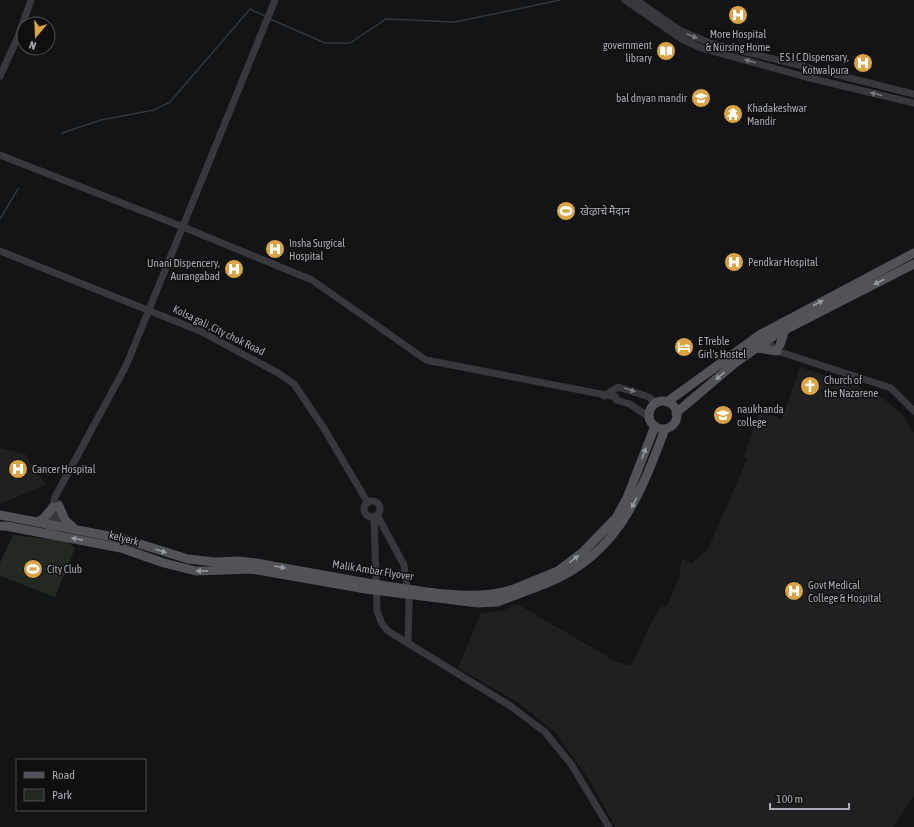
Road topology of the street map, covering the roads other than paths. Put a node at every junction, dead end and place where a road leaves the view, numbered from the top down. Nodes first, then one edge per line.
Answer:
1 (31, 0) edge
2 (275, 0) edge
3 (625, 0) edge
4 (636, 0) edge
5 (0, 76) edge
6 (914, 94) edge
7 (914, 103) edge
8 (0, 155) edge
9 (184, 226) junction
10 (0, 251) edge
11 (914, 253) edge
12 (914, 264) edge
13 (148, 309) junction
14 (785, 329) junction
15 (773, 331) junction
16 (763, 337) junction
17 (757, 348) junction
18 (779, 348) junction
19 (604, 396) junction
20 (667, 402) junction
21 (656, 403) junction
22 (914, 411) edge
23 (676, 413) junction
24 (649, 417) junction
25 (654, 426) junction
26 (665, 428) junction
27 (368, 502) junction
28 (56, 507) junction
29 (0, 515) edge
30 (375, 515) junction
31 (38, 522) junction
32 (0, 526) edge
33 (76, 529) junction
34 (52, 530) junction
35 (132, 546) junction
36 (241, 570) joint
37 (527, 586) junction
38 (408, 643) junction
39 (609, 827) edge

1 - 5 street
2 - 9 street
7 -> 3 street
4 -> 6 street
8 - 9 street
9 - 13 street
9 - 19 street
10 - 13 street, Kolsa gali ,City chok Road
15 -> 11 main road
12 -> 14 main road
13 - 27 street, Kolsa gali ,City chok Road
13 - 28 street
14 - 15 main road
14 - 18 main road
15 - 16 main road
15 - 18 street
16 - 17 main road
16 - 18 street
16 - 20 main road
17 - 18 main road
17 -> 23 main road
18 - 22 street
19 -> 21 street
19 - 24 street
20 - 21 main road
20 - 23 main road
21 - 24 main road
23 - 26 main road
24 - 25 main road
25 - 26 main road
37 -> 25 main road
26 -> 37 main road, Malik Ambar Flyover
27 - 30 street
27 - 30 street
28 - 31 main road
28 - 33 main road
28 - 34 street
29 - 31 main road
30 - 38 street
30 - 38 street
31 - 34 main road
32 - 34 main road, kelyerk
33 - 34 main road
33 - 35 main road
35 -> 34 main road, kelyerk
36 -> 35 main road, kelyerk
35 -> 37 main road, Malik Ambar Flyover, bridge
36 - 37 main road, Malik Ambar Flyover, bridge
38 - 39 street

